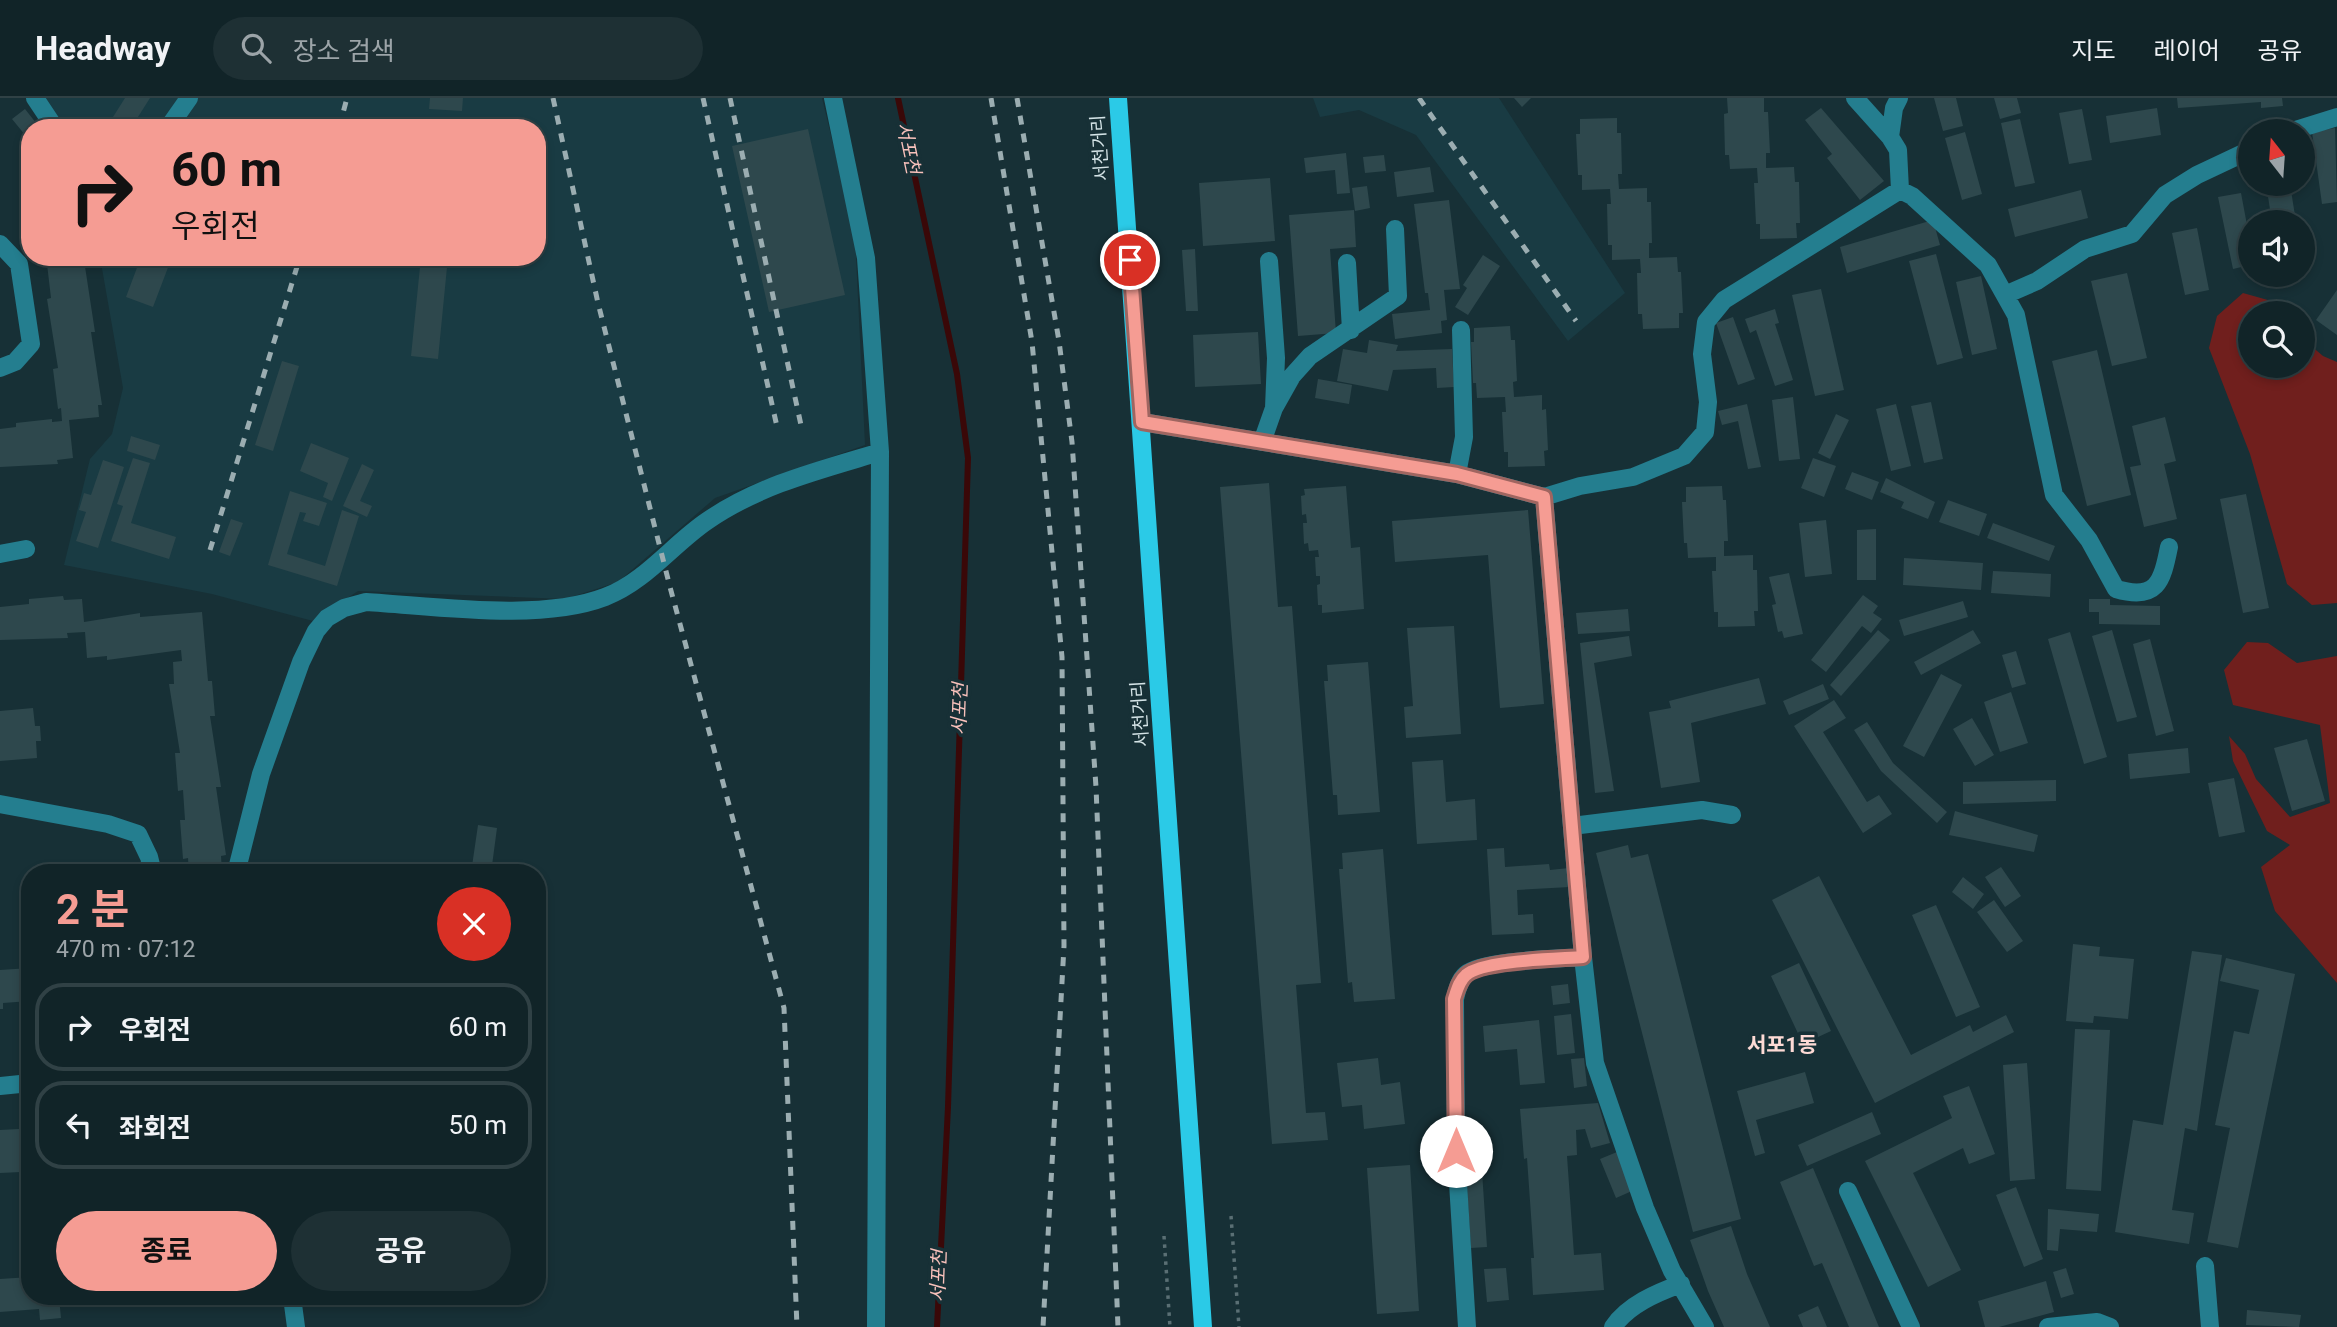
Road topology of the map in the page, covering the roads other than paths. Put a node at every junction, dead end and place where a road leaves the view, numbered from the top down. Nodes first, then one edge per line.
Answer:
1 (35, 98) edge
2 (189, 98) edge
3 (833, 98) edge
4 (1118, 98) edge
5 (1855, 98) edge
6 (1899, 98) edge
7 (2337, 117) edge
8 (49, 119) edge
9 (174, 119) edge
10 (2315, 124) edge
11 (1890, 138) junction
12 (2238, 156) edge
13 (1900, 190) junction
14 (1395, 229) dead end
15 (0, 244) edge
16 (1269, 261) dead end
17 (1347, 263) dead end
18 (2005, 295) junction
19 (1351, 330) junction
20 (1461, 330) dead end
21 (0, 368) edge
22 (1274, 408) junction
23 (1142, 422) junction
24 (1262, 442) junction
25 (880, 452) junction
26 (1457, 474) junction
27 (1544, 497) junction
28 (2169, 547) dead end
29 (26, 549) dead end
30 (0, 554) edge
31 (0, 804) edge
32 (1732, 815) dead end
33 (1572, 826) junction
34 (151, 864) edge
35 (238, 864) edge
36 (1583, 957) junction
37 (21, 1084) edge
38 (0, 1086) edge
39 (1848, 1191) dead end
40 (2206, 1266) dead end
41 (1681, 1284) junction
42 (293, 1305) edge
43 (296, 1327) edge
44 (876, 1327) edge
45 (1203, 1327) edge
46 (1467, 1327) edge
47 (1613, 1327) edge
48 (1705, 1327) edge
49 (1911, 1327) edge
50 (2048, 1327) edge
51 (2110, 1327) edge
52 (2210, 1327) edge

1 - 8 street
2 - 9 street
3 - 25 street
4 - 23 main road, 서천거리
5 - 11 street
6 - 11 street
7 - 10 street
11 - 13 street
12 - 18 street
13 - 18 street
13 - 27 street
14 - 19 street
15 - 21 street
16 - 22 street
17 - 19 street
18 - 28 street
19 - 22 street
20 - 26 street
22 - 24 street
23 - 24 street
23 - 45 main road, 서천거리
24 - 26 street
25 - 35 street
25 - 44 street
26 - 27 street
27 - 33 street
29 - 30 street
31 - 34 street
32 - 33 street
33 - 36 street
36 - 41 street
36 - 46 street
37 - 38 street
39 - 49 street
40 - 52 street
41 - 47 street
41 - 48 street
42 - 43 street
50 - 51 street

